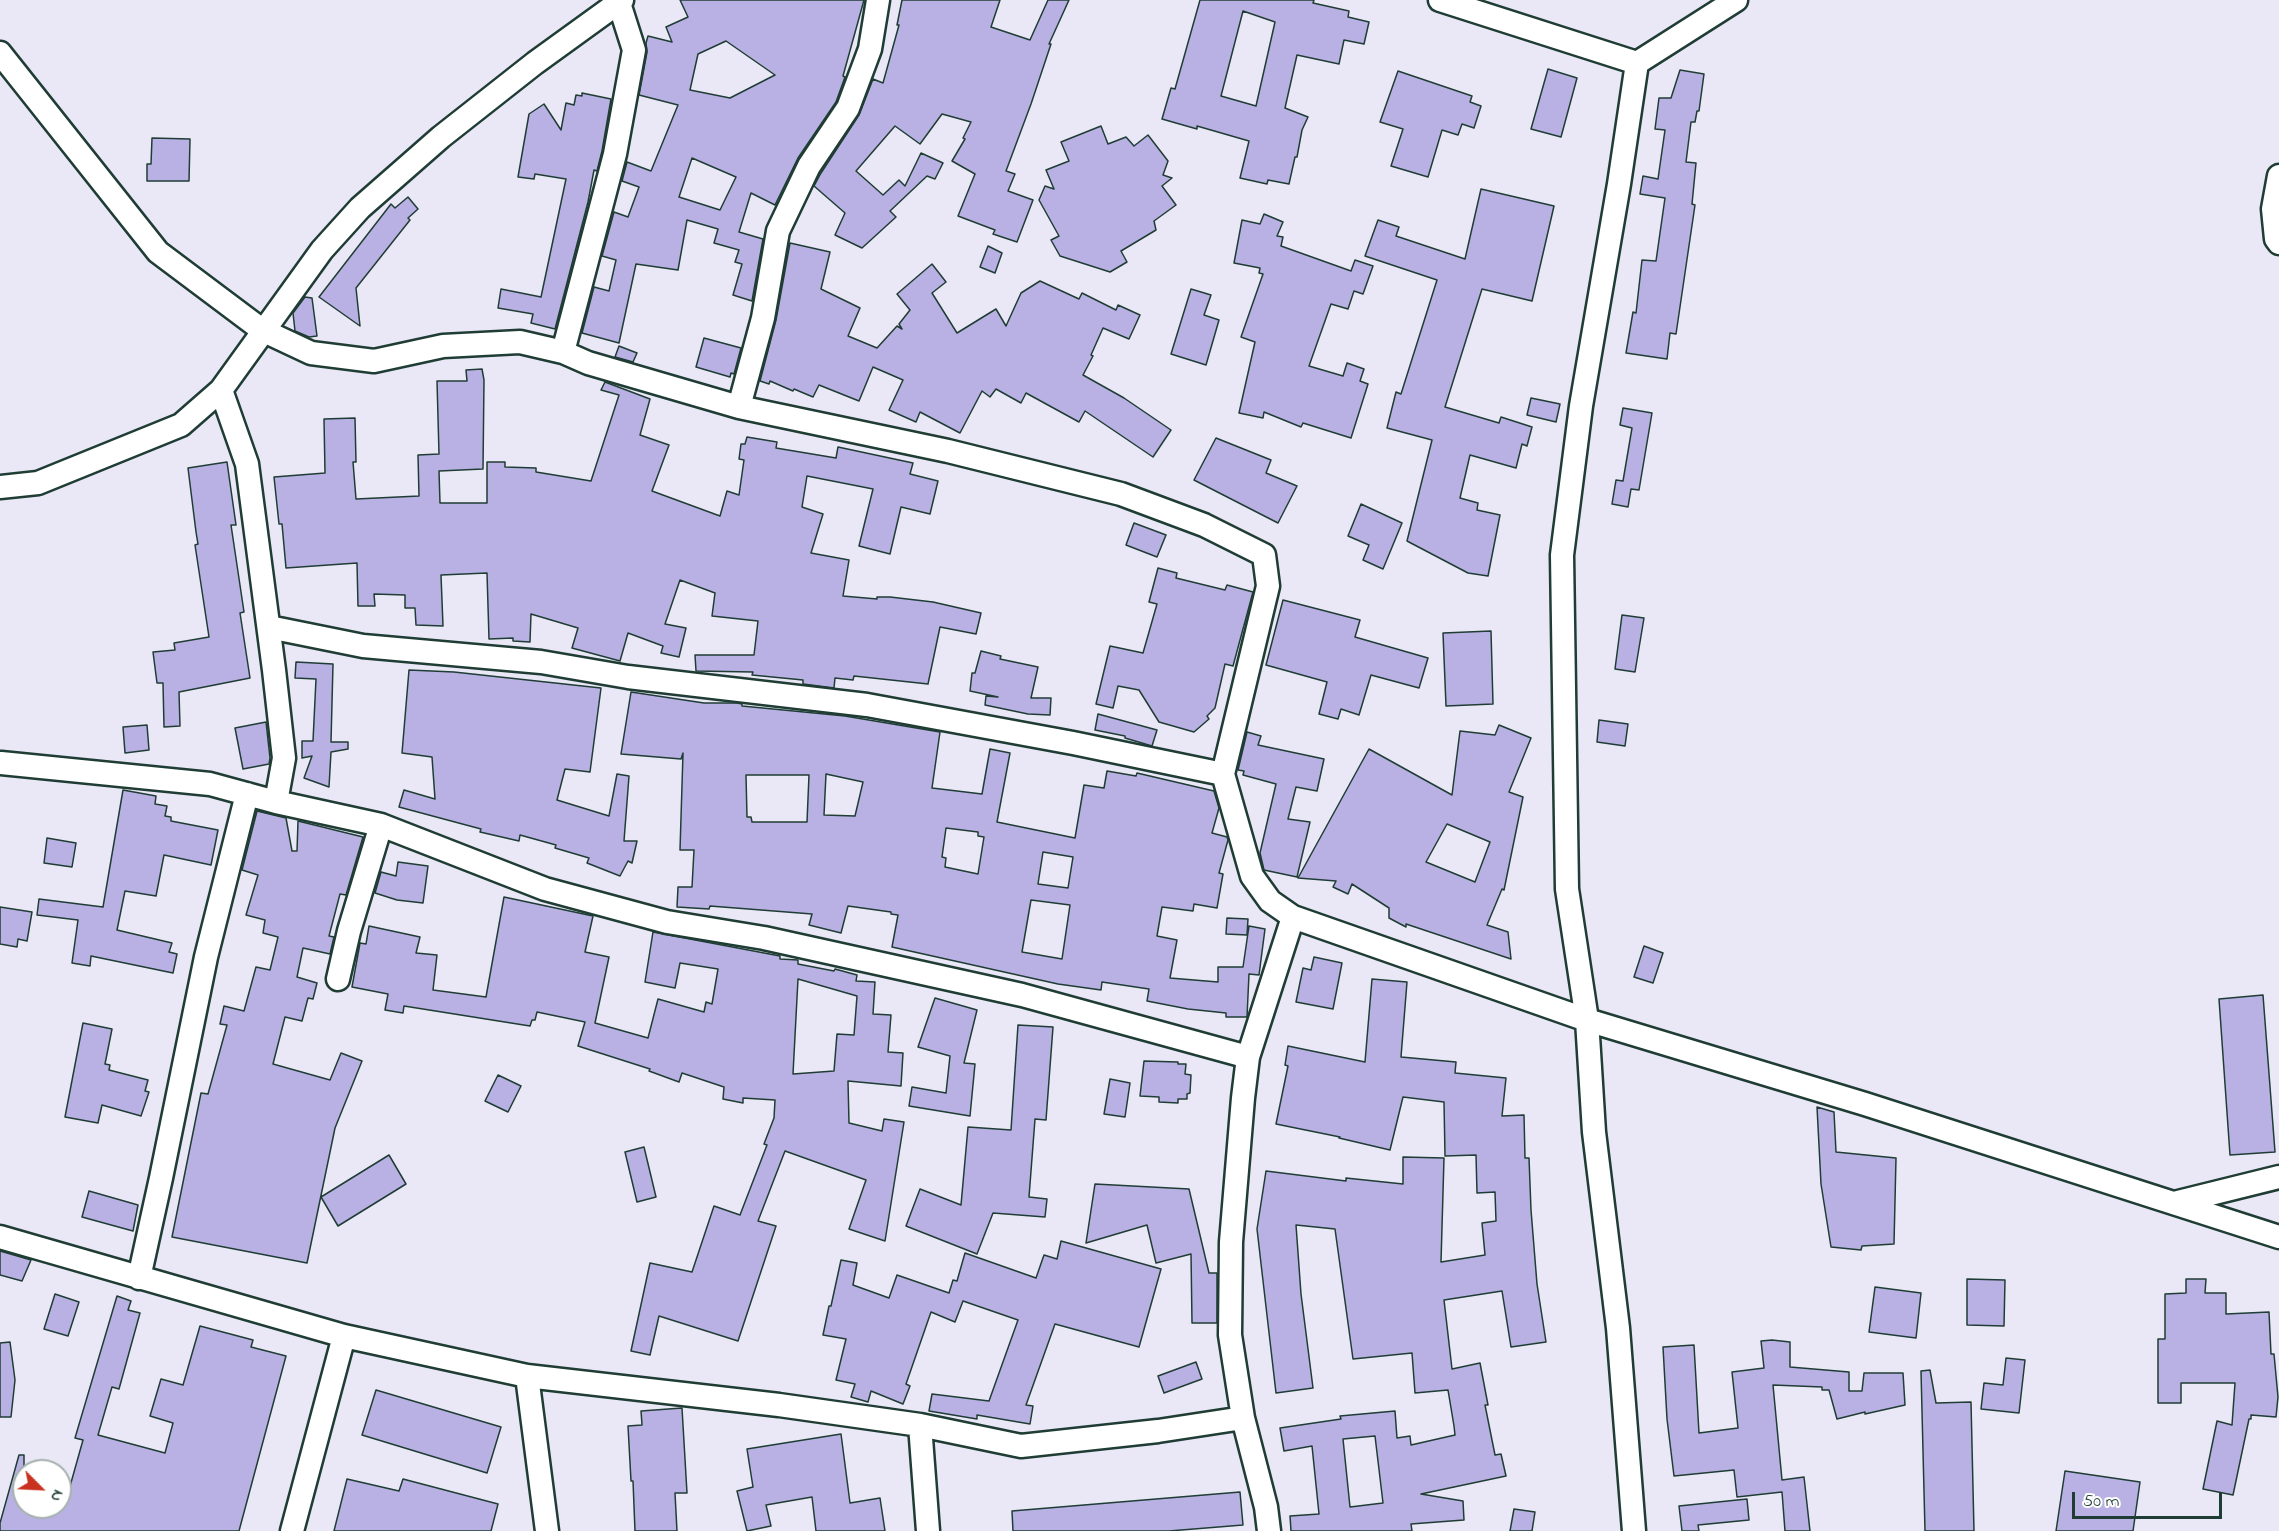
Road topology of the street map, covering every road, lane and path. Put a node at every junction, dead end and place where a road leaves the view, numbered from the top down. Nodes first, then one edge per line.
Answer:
1 (879, 0) edge
2 (1440, 0) edge
3 (1736, 0) edge
4 (620, 1) edge
5 (0, 53) edge
6 (1637, 63) junction
7 (2279, 176) edge
8 (2279, 243) edge
9 (262, 330) junction
10 (563, 352) junction
11 (221, 390) junction
12 (739, 407) junction
13 (0, 488) edge
14 (269, 627) junction
15 (0, 757) edge
16 (1, 764) edge
17 (0, 769) edge
18 (1223, 774) junction
19 (247, 794) junction
20 (276, 802) junction
21 (381, 825) junction
22 (1293, 917) junction
23 (338, 979) dead end
24 (1587, 1020) junction
25 (1248, 1057) junction
26 (2279, 1177) edge
27 (2174, 1203) junction
28 (0, 1237) edge
29 (2279, 1237) edge
30 (139, 1278) junction
31 (344, 1336) junction
32 (527, 1376) junction
33 (1243, 1418) junction
34 (920, 1425) junction
35 (292, 1531) edge
36 (548, 1531) edge
37 (928, 1531) edge
38 (1269, 1531) edge
39 (1634, 1531) edge

1 - 12 street
2 - 6 street
3 - 6 street
4 - 9 street
4 - 10 street
5 - 9 street
6 - 24 street
7 - 8 street
9 - 10 street
9 - 11 street
10 - 12 street
11 - 13 street
11 - 14 street
12 - 18 street
14 - 18 street
14 - 20 street
15 - 16 street
16 - 17 street
16 - 19 street
18 - 22 street
19 - 20 street
19 - 30 street
20 - 21 street
21 - 23 street
21 - 25 street
22 - 24 street
22 - 25 street
24 - 27 street
24 - 39 street
25 - 33 street
26 - 27 street
27 - 29 street
28 - 30 street
30 - 31 street
31 - 32 street
31 - 35 street
32 - 34 street
32 - 36 street
33 - 34 street
33 - 38 street
34 - 37 street

